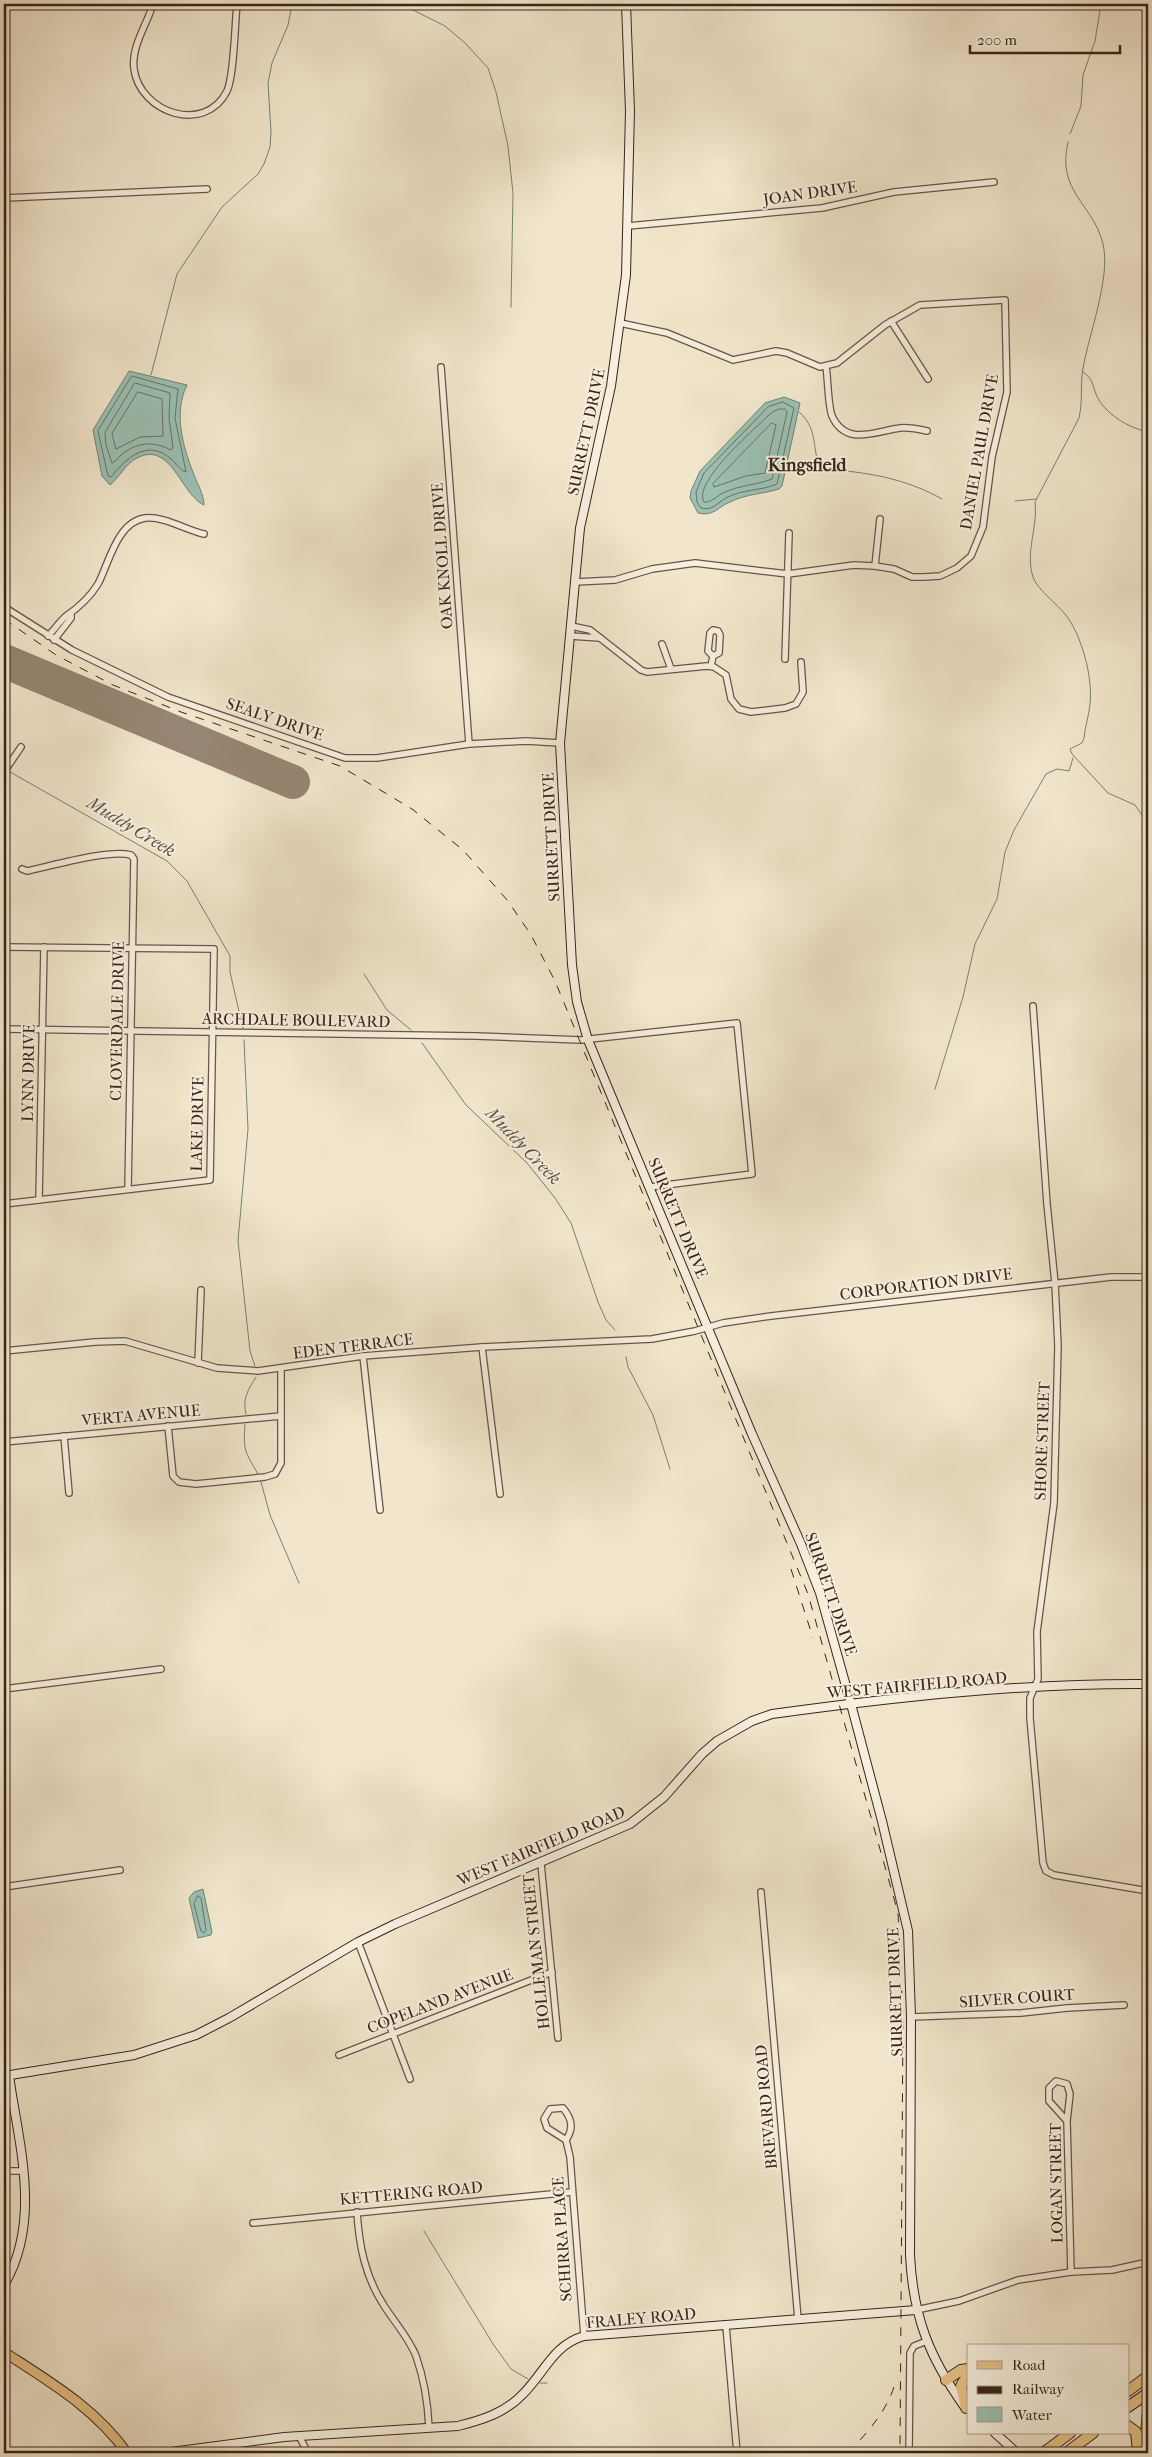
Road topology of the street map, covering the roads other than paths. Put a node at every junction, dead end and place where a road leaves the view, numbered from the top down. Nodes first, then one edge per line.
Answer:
1 (4, 4) edge
2 (153, 4) edge
3 (237, 4) edge
4 (626, 4) edge
5 (4, 39) edge
6 (994, 182) dead end
7 (207, 189) dead end
8 (4, 191) edge
9 (4, 198) edge
10 (628, 226) junction
11 (4, 248) edge
12 (891, 321) junction
13 (620, 323) junction
14 (826, 366) junction
15 (441, 367) dead end
16 (928, 380) dead end
17 (927, 431) dead end
18 (880, 519) dead end
19 (789, 532) dead end
20 (204, 534) dead end
21 (876, 566) junction
22 (788, 574) junction
23 (575, 582) junction
24 (4, 607) edge
25 (571, 626) junction
26 (570, 636) junction
27 (51, 638) junction
28 (600, 638) junction
29 (662, 644) dead end
30 (712, 656) dead end
31 (785, 660) dead end
32 (801, 662) dead end
33 (711, 666) junction
34 (671, 669) junction
35 (560, 742) junction
36 (469, 744) junction
37 (21, 747) dead end
38 (4, 772) edge
39 (22, 869) dead end
40 (4, 947) edge
41 (44, 947) junction
42 (132, 949) junction
43 (1033, 1006) dead end
44 (4, 1029) edge
45 (42, 1030) junction
46 (130, 1031) junction
47 (212, 1032) junction
48 (588, 1040) junction
49 (650, 1186) junction
50 (128, 1189) junction
51 (40, 1200) junction
52 (4, 1204) edge
53 (1148, 1277) edge
54 (1055, 1282) junction
55 (201, 1290) dead end
56 (709, 1327) junction
57 (482, 1347) junction
58 (4, 1351) edge
59 (363, 1356) junction
60 (198, 1363) junction
61 (281, 1369) junction
62 (281, 1416) junction
63 (168, 1426) junction
64 (64, 1436) junction
65 (4, 1442) edge
66 (69, 1493) dead end
67 (500, 1494) dead end
68 (380, 1510) dead end
69 (161, 1669) dead end
70 (1148, 1684) edge
71 (1034, 1688) junction
72 (4, 1690) edge
73 (852, 1704) junction
74 (541, 1864) junction
75 (120, 1870) dead end
76 (4, 1887) edge
77 (1148, 1891) edge
78 (761, 1892) dead end
79 (358, 1942) junction
80 (552, 1972) junction
81 (1124, 2005) dead end
82 (912, 2017) junction
83 (393, 2034) junction
84 (558, 2038) dead end
85 (339, 2055) dead end
86 (6, 2076) edge
87 (410, 2080) dead end
88 (1068, 2121) junction
89 (566, 2140) junction
90 (4, 2171) edge
91 (23, 2171) junction
92 (572, 2192) junction
93 (357, 2212) junction
94 (253, 2223) dead end
95 (1148, 2262) edge
96 (1071, 2272) junction
97 (4, 2285) edge
98 (916, 2310) junction
99 (798, 2319) junction
100 (726, 2326) junction
101 (584, 2336) junction
102 (927, 2341) junction
103 (4, 2352) edge
104 (967, 2369) edge
105 (967, 2375) edge
106 (1148, 2376) edge
107 (946, 2380) junction
108 (1130, 2390) edge
109 (1148, 2393) edge
110 (1130, 2406) edge
111 (967, 2409) edge
112 (1148, 2412) edge
113 (429, 2428) junction
114 (1130, 2428) edge
115 (995, 2434) edge
116 (1058, 2434) edge
117 (1069, 2434) edge
118 (1092, 2434) edge
119 (300, 2438) junction
120 (1053, 2446) junction
121 (232, 2449) edge
122 (1016, 2452) edge
123 (127, 2453) edge
124 (163, 2453) edge
125 (308, 2453) edge
126 (737, 2453) edge
127 (909, 2453) edge
128 (1043, 2453) edge
129 (1066, 2453) edge
130 (1138, 2453) edge

1 - 5 street
2 - 3 street
4 - 10 street, SURRETT DRIVE
6 - 10 street, JOAN DRIVE
7 - 9 street
8 - 9 street
9 - 11 street
10 - 13 street, SURRETT DRIVE
12 - 14 street, DANIEL PAUL DRIVE
12 - 16 street
12 - 21 street, DANIEL PAUL DRIVE
13 - 14 street
13 - 23 street, SURRETT DRIVE
14 - 17 street
15 - 36 street, OAK KNOLL DRIVE
18 - 21 street
19 - 22 street
20 - 27 street
21 - 22 street, DANIEL PAUL DRIVE
22 - 23 street, DANIEL PAUL DRIVE
22 - 31 street
23 - 25 street, SURRETT DRIVE
24 - 27 street, SEALY DRIVE
25 - 26 street, SURRETT DRIVE
25 - 28 street
26 - 28 street
26 - 35 street, SURRETT DRIVE
27 - 36 street, SEALY DRIVE
28 - 34 street
29 - 34 street
30 - 33 street
32 - 33 street
33 - 34 street
35 - 36 street, SEALY DRIVE
35 - 48 street, SURRETT DRIVE
37 - 38 street
39 - 42 street, CLOVERDALE DRIVE
40 - 41 street
41 - 42 street
41 - 45 street, LYNN DRIVE
42 - 46 street, CLOVERDALE DRIVE
42 - 47 street, LAKE DRIVE
43 - 54 street, SHORE STREET
44 - 45 street, ARCHDALE BOULEVARD
45 - 46 street, ARCHDALE BOULEVARD
45 - 51 street, LYNN DRIVE
46 - 47 street, ARCHDALE BOULEVARD
46 - 50 street, CLOVERDALE DRIVE
47 - 48 street, ARCHDALE BOULEVARD
47 - 50 street, LAKE DRIVE
48 - 49 street, SURRETT DRIVE
48 - 49 street, ARCHDALE BOULEVARD
49 - 56 street, SURRETT DRIVE
50 - 51 street, LAKE DRIVE
51 - 52 street, LAKE DRIVE
53 - 54 street, CORPORATION DRIVE
54 - 56 street, CORPORATION DRIVE
54 - 71 street, SHORE STREET
55 - 60 street
56 - 57 street, EDEN TERRACE
56 - 73 street, SURRETT DRIVE
57 - 59 street, EDEN TERRACE
57 - 67 street
58 - 60 street, EDEN TERRACE
59 - 61 street, EDEN TERRACE
59 - 68 street
60 - 61 street, EDEN TERRACE
61 - 62 street
62 - 63 street, VERTA AVENUE
62 - 63 street
63 - 64 street, VERTA AVENUE
64 - 65 street, VERTA AVENUE
64 - 66 street
69 - 72 street
70 - 71 street, WEST FAIRFIELD ROAD
71 - 73 street, WEST FAIRFIELD ROAD
71 - 77 street, SHORE STREET
73 - 74 street, WEST FAIRFIELD ROAD
73 - 82 street, SURRETT DRIVE
74 - 79 street, WEST FAIRFIELD ROAD
74 - 80 street, HOLLEMAN STREET
75 - 76 street
78 - 99 street, BREVARD ROAD
79 - 83 street
79 - 86 street, WEST FAIRFIELD ROAD
80 - 83 street, COPELAND AVENUE
80 - 84 street, HOLLEMAN STREET
81 - 82 street, SILVER COURT
82 - 98 street, SURRETT DRIVE
83 - 85 street, COPELAND AVENUE
83 - 87 street
86 - 91 street
88 - 88 street, LOGAN STREET
88 - 96 street, LOGAN STREET
89 - 89 street, SCHIRRA PLACE
89 - 92 street, SCHIRRA PLACE
90 - 91 street
91 - 97 street
92 - 93 street, KETTERING ROAD
92 - 101 street, SCHIRRA PLACE
93 - 94 street, KETTERING ROAD
93 - 113 street
95 - 96 street
96 - 98 street
98 - 99 street, FRALEY ROAD
98 - 102 street, SURRETT DRIVE
99 - 100 street, FRALEY ROAD
100 - 101 street, FRALEY ROAD
100 - 126 street
101 - 113 street, FRALEY ROAD
102 - 107 street, SURRETT DRIVE
102 - 127 street
103 - 123 main road
104 - 107 highway
105 - 111 highway
106 - 108 highway
107 - 111 street, SURRETT DRIVE
109 - 110 highway
112 - 130 highway
113 - 119 street, FRALEY ROAD
114 - 130 highway
115 - 122 street
116 - 120 highway
117 - 120 highway
118 - 129 highway
119 - 121 street, FRALEY ROAD
119 - 125 street
120 - 128 highway
121 - 124 street, FRALEY ROAD

